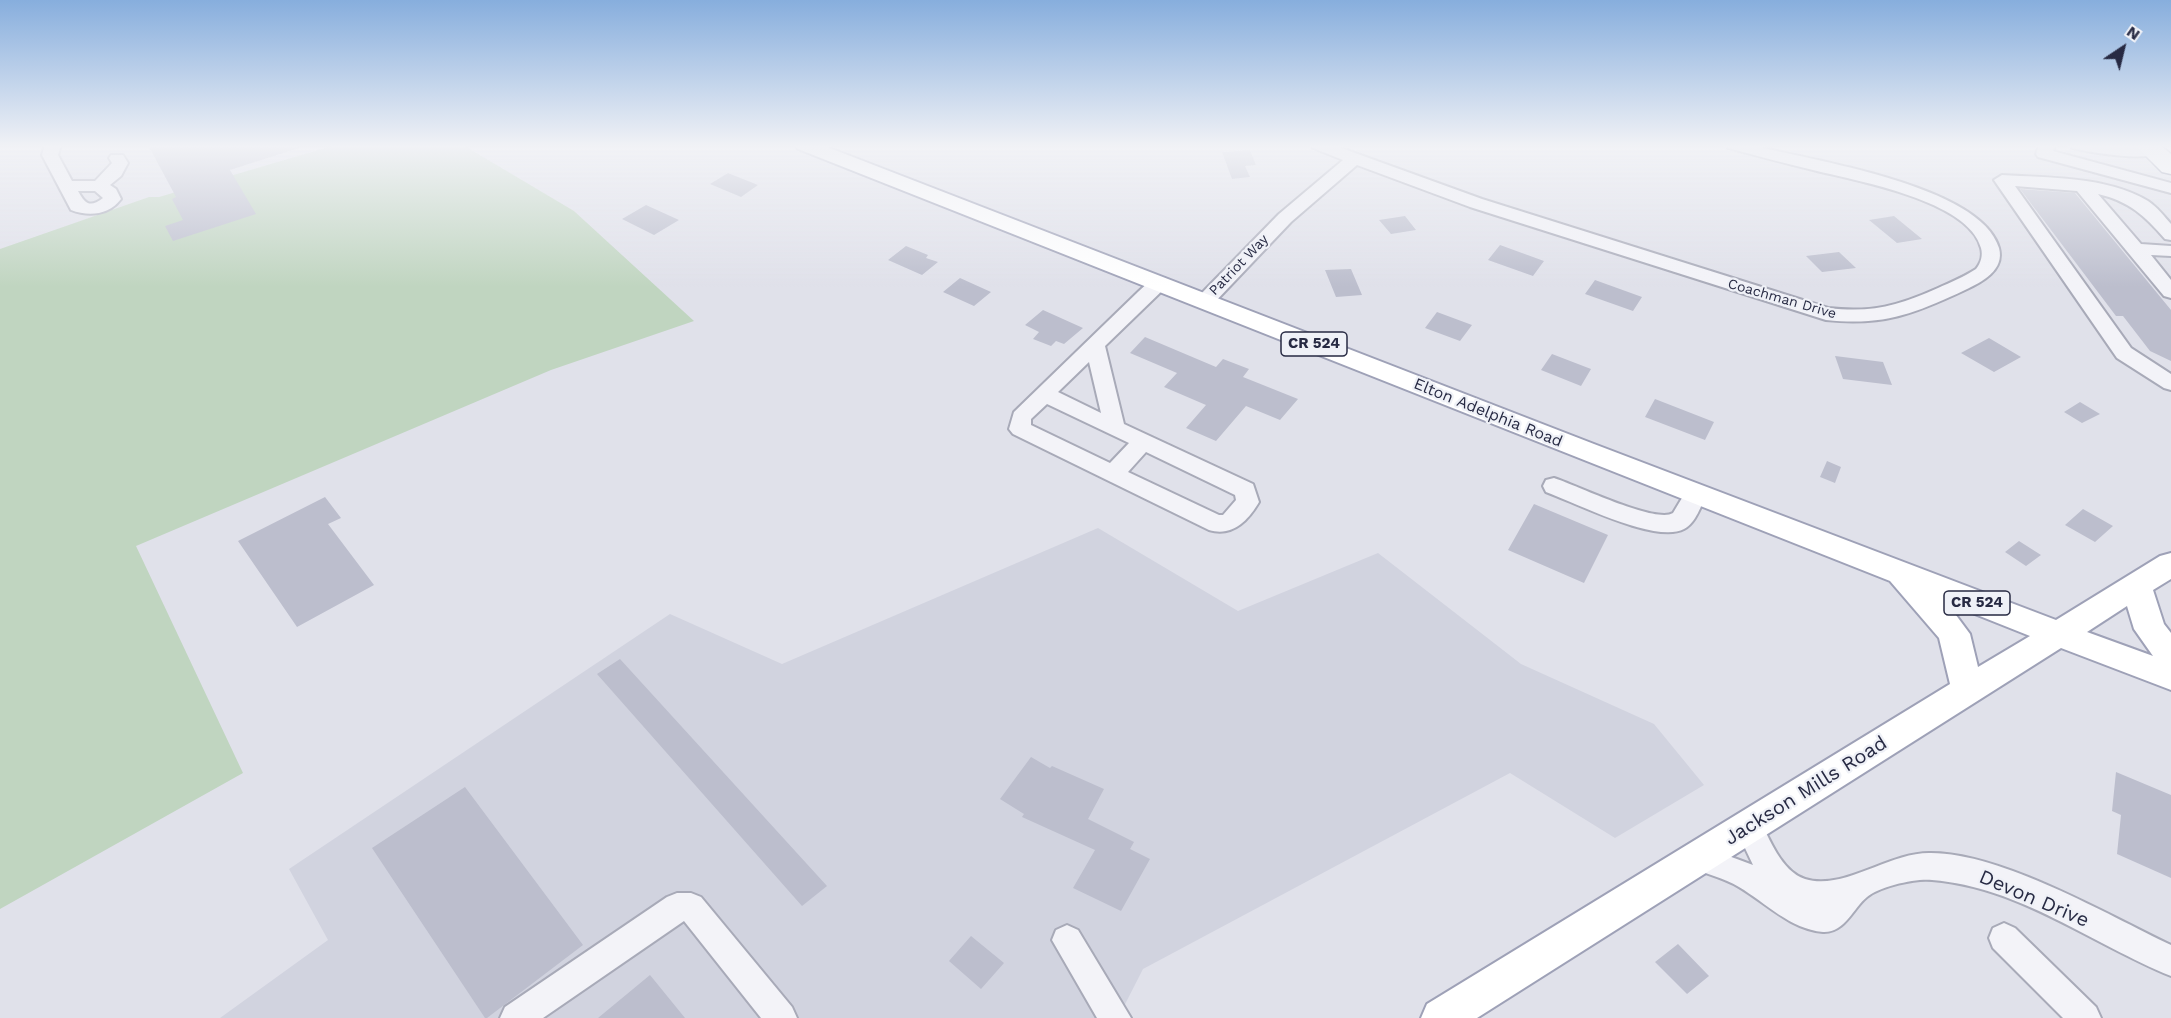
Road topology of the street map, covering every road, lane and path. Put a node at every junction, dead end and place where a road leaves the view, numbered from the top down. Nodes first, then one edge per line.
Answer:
1 (70, 193) edge
2 (109, 193) edge
3 (927, 193) edge
4 (1315, 193) edge
5 (1450, 193) edge
6 (1915, 193) edge
7 (2011, 193) edge
8 (2088, 193) edge
9 (2103, 193) edge
10 (2171, 235) edge
11 (2136, 249) junction
12 (2171, 251) edge
13 (1159, 283) junction
14 (2171, 292) edge
15 (1204, 301) junction
16 (1095, 345) junction
17 (2171, 382) edge
18 (1044, 394) junction
19 (1116, 428) junction
20 (1143, 442) junction
21 (1113, 474) junction
22 (1554, 486) dead end
23 (1696, 494) junction
24 (2171, 564) edge
25 (1898, 573) junction
26 (2136, 585) junction
27 (2057, 634) junction
28 (2171, 657) edge
29 (2171, 677) edge
30 (1968, 691) junction
31 (1749, 827) junction
32 (1699, 858) junction
33 (1857, 887) junction
34 (2004, 938) dead end
35 (1066, 940) dead end
36 (2171, 961) edge
37 (516, 1018) edge
38 (781, 1018) edge
39 (1115, 1018) edge
40 (1441, 1018) edge
41 (2085, 1018) edge

1 - 2 street
3 - 13 main road, Elton Adelphia Road / CR 524
4 - 15 street, Patriot Way
5 - 6 street, Coachman Drive
7 - 17 street
8 - 11 street
9 - 10 street
11 - 12 street
11 - 14 street
13 - 15 main road, Elton Adelphia Road / CR 524
13 - 16 street
15 - 23 main road, Elton Adelphia Road / CR 524
16 - 18 street
16 - 19 street
18 - 19 street
18 - 21 street
19 - 20 street
20 - 21 street
20 - 21 street
22 - 23 street
23 - 25 main road, Elton Adelphia Road / CR 524
24 - 26 main road, Jackson Mills Road
25 - 27 main road, Elton Adelphia Road / CR 524
25 - 30 main road
26 - 27 main road, Jackson Mills Road
26 - 28 main road
27 - 29 main road, Elton Adelphia Road / CR 524
27 - 30 main road, Jackson Mills Road
30 - 31 main road, Jackson Mills Road
31 - 32 main road, Jackson Mills Road
31 - 33 street, Devon Drive
32 - 33 street, Devon Drive
32 - 40 main road, Jackson Mills Road
33 - 36 street, Devon Drive
34 - 41 street
35 - 39 street
37 - 38 street

